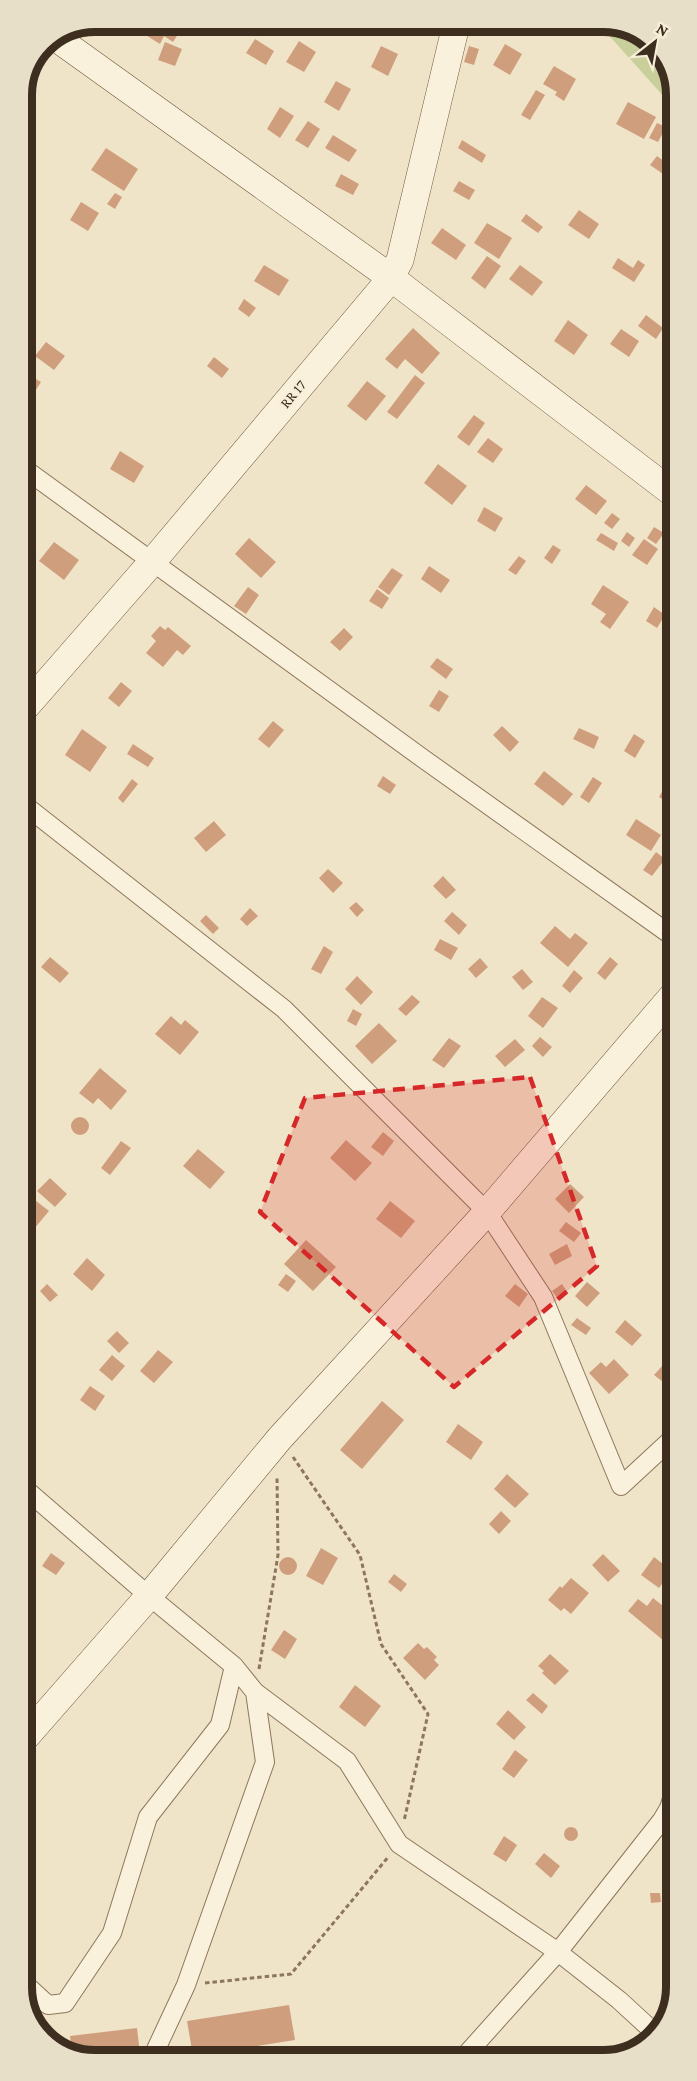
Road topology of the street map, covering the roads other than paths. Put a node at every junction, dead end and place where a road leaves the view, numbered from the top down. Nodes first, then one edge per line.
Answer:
1 (453, 32) edge
2 (61, 41) edge
3 (390, 277) junction
4 (32, 474) edge
5 (666, 488) edge
6 (153, 561) junction
7 (32, 700) edge
8 (32, 812) edge
9 (666, 932) edge
10 (666, 1003) edge
11 (487, 1212) junction
12 (666, 1444) edge
13 (32, 1495) edge
14 (148, 1596) junction
15 (234, 1666) junction
16 (255, 1692) junction
17 (32, 1730) edge
18 (666, 1813) edge
19 (558, 1952) junction
20 (32, 1990) edge
21 (649, 2028) edge
22 (156, 2049) edge
23 (470, 2050) edge

1 - 3 street, RR 17 / RR 17
2 - 3 street
3 - 5 street
3 - 6 street, RR 17 / RR 17
4 - 6 street
6 - 7 street, RR 17 / RR 17
6 - 9 street
8 - 11 street
10 - 11 street
11 - 12 street
11 - 14 street
13 - 14 street
14 - 15 street
14 - 17 street
15 - 16 street
15 - 20 street
16 - 19 street
16 - 22 street
18 - 19 street
19 - 21 street
19 - 23 street

